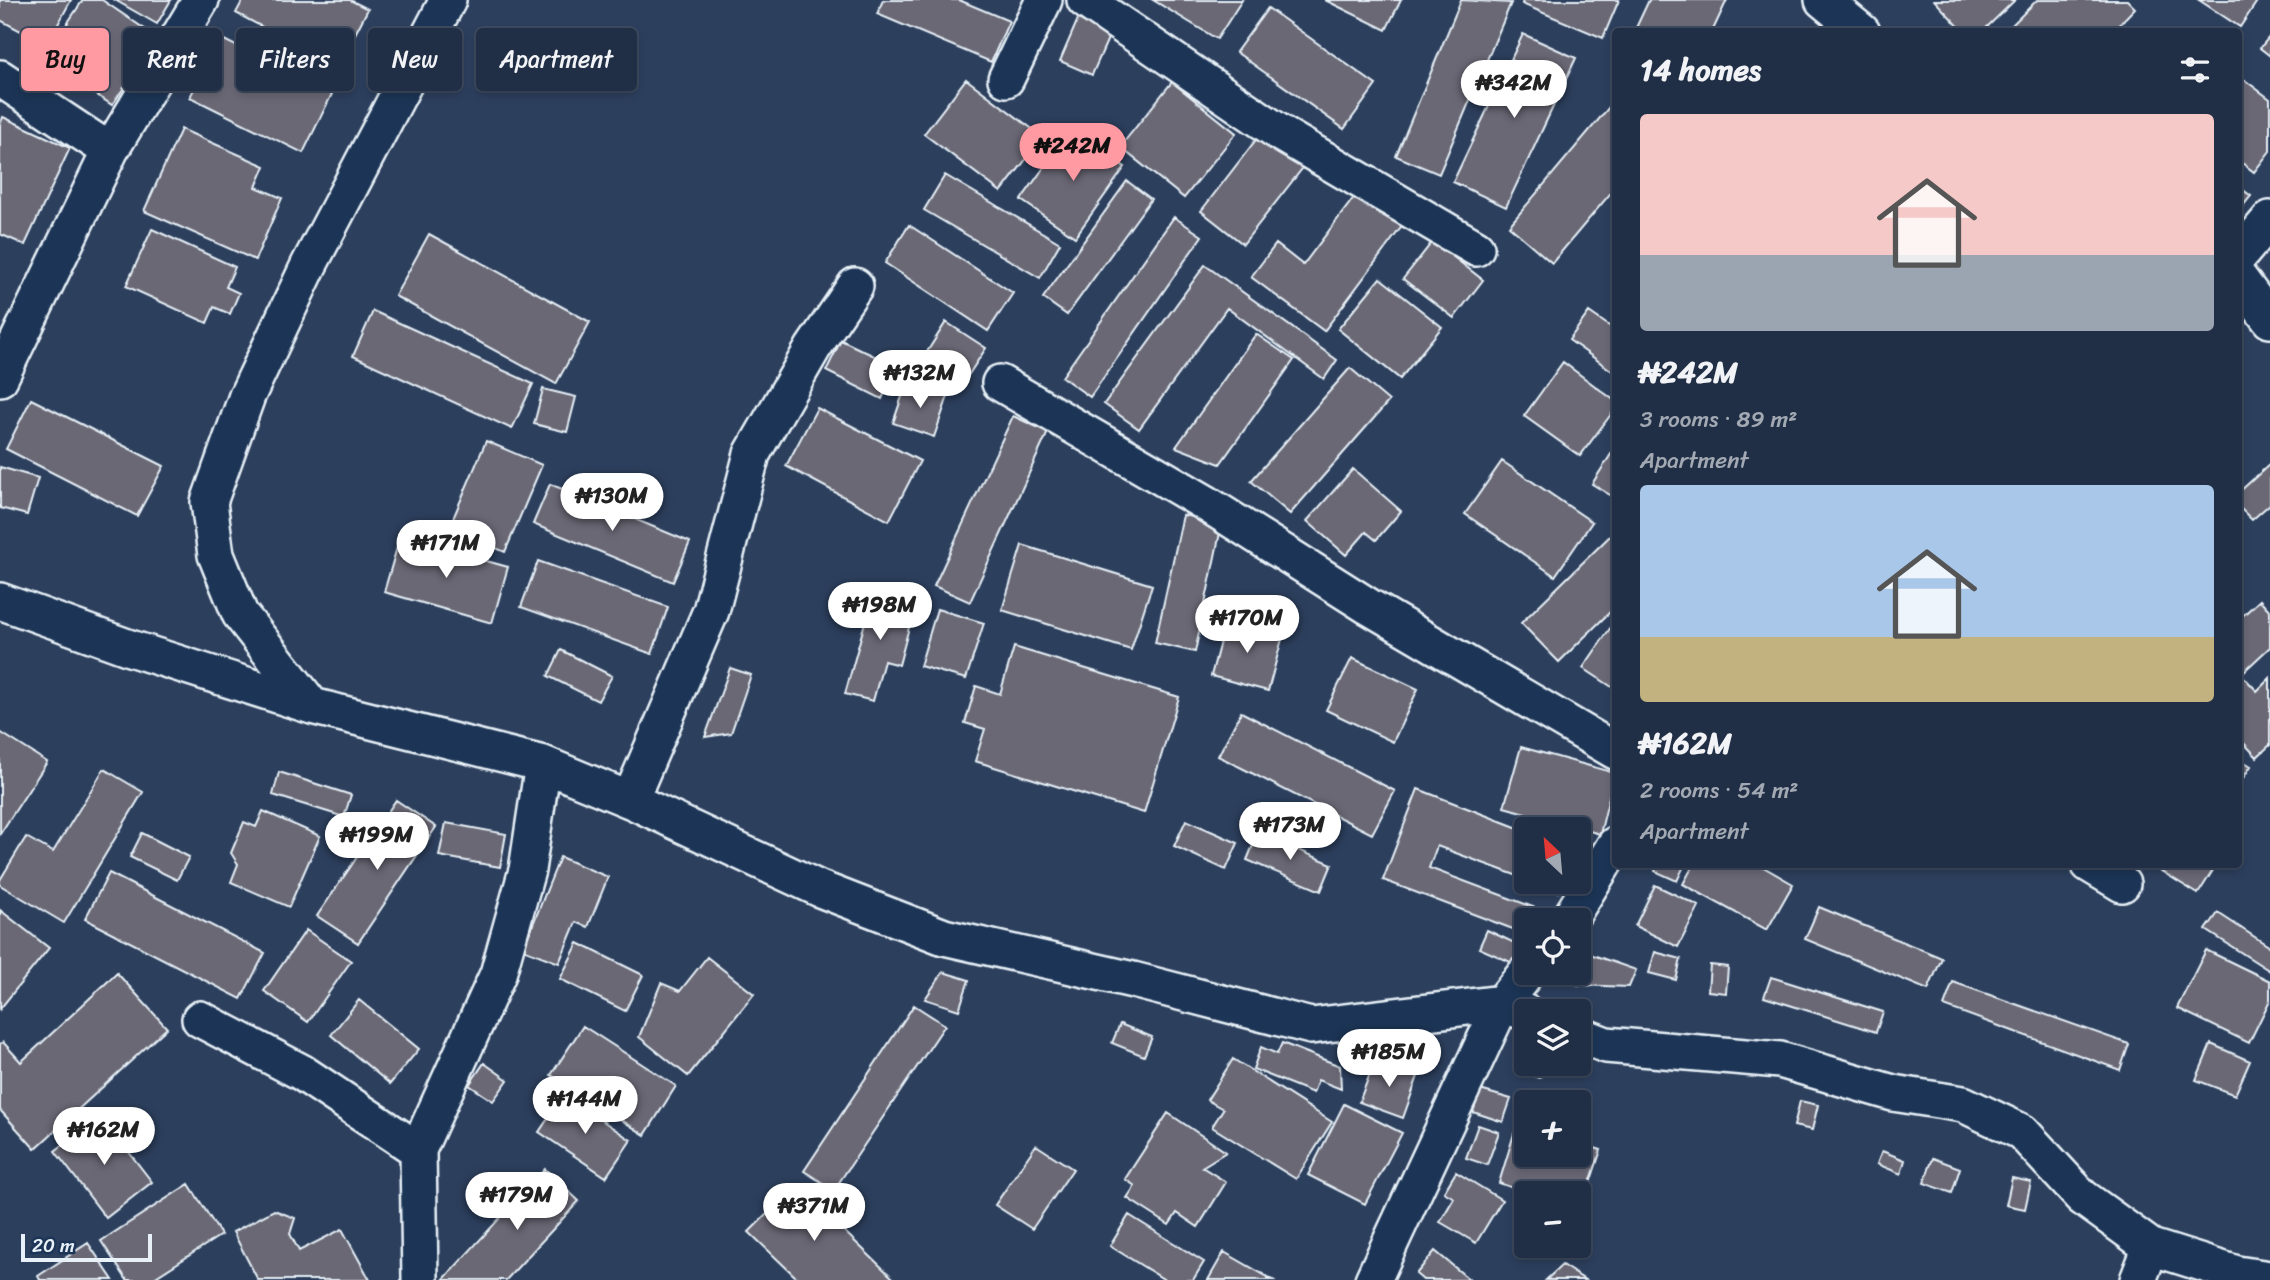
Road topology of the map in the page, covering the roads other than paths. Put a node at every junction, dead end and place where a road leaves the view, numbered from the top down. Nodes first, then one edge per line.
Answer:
1 (201, 0) edge
2 (448, 0) edge
3 (1044, 0) edge
4 (1085, 0) edge
5 (1823, 0) edge
6 (1857, 28) edge
7 (0, 78) edge
8 (1006, 79) dead end
9 (110, 150) junction
10 (2270, 219) edge
11 (1476, 248) dead end
12 (2242, 252) edge
13 (2242, 282) edge
14 (855, 286) dead end
15 (2270, 320) edge
16 (0, 378) edge
17 (1000, 383) dead end
18 (0, 601) edge
19 (312, 706) junction
20 (1612, 749) edge
21 (543, 764) junction
22 (630, 800) junction
23 (1612, 850) edge
24 (2096, 868) edge
25 (2122, 884) dead end
26 (1576, 908) edge
27 (1514, 1008) edge
28 (200, 1019) dead end
29 (1591, 1039) edge
30 (418, 1150) junction
31 (2151, 1247) junction
32 (2270, 1279) edge
33 (420, 1280) edge
34 (1373, 1280) edge
35 (2138, 1280) edge

1 - 9 street
2 - 19 street
3 - 8 street
4 - 11 street
5 - 6 street
7 - 9 street
9 - 16 street
10 - 12 street
13 - 15 street
14 - 22 street
17 - 20 street
18 - 19 street
19 - 21 street
21 - 22 street
21 - 30 street
22 - 27 street
23 - 26 street
24 - 25 street
27 - 34 street
28 - 30 street
29 - 31 street
30 - 33 street
31 - 32 street
31 - 35 street

